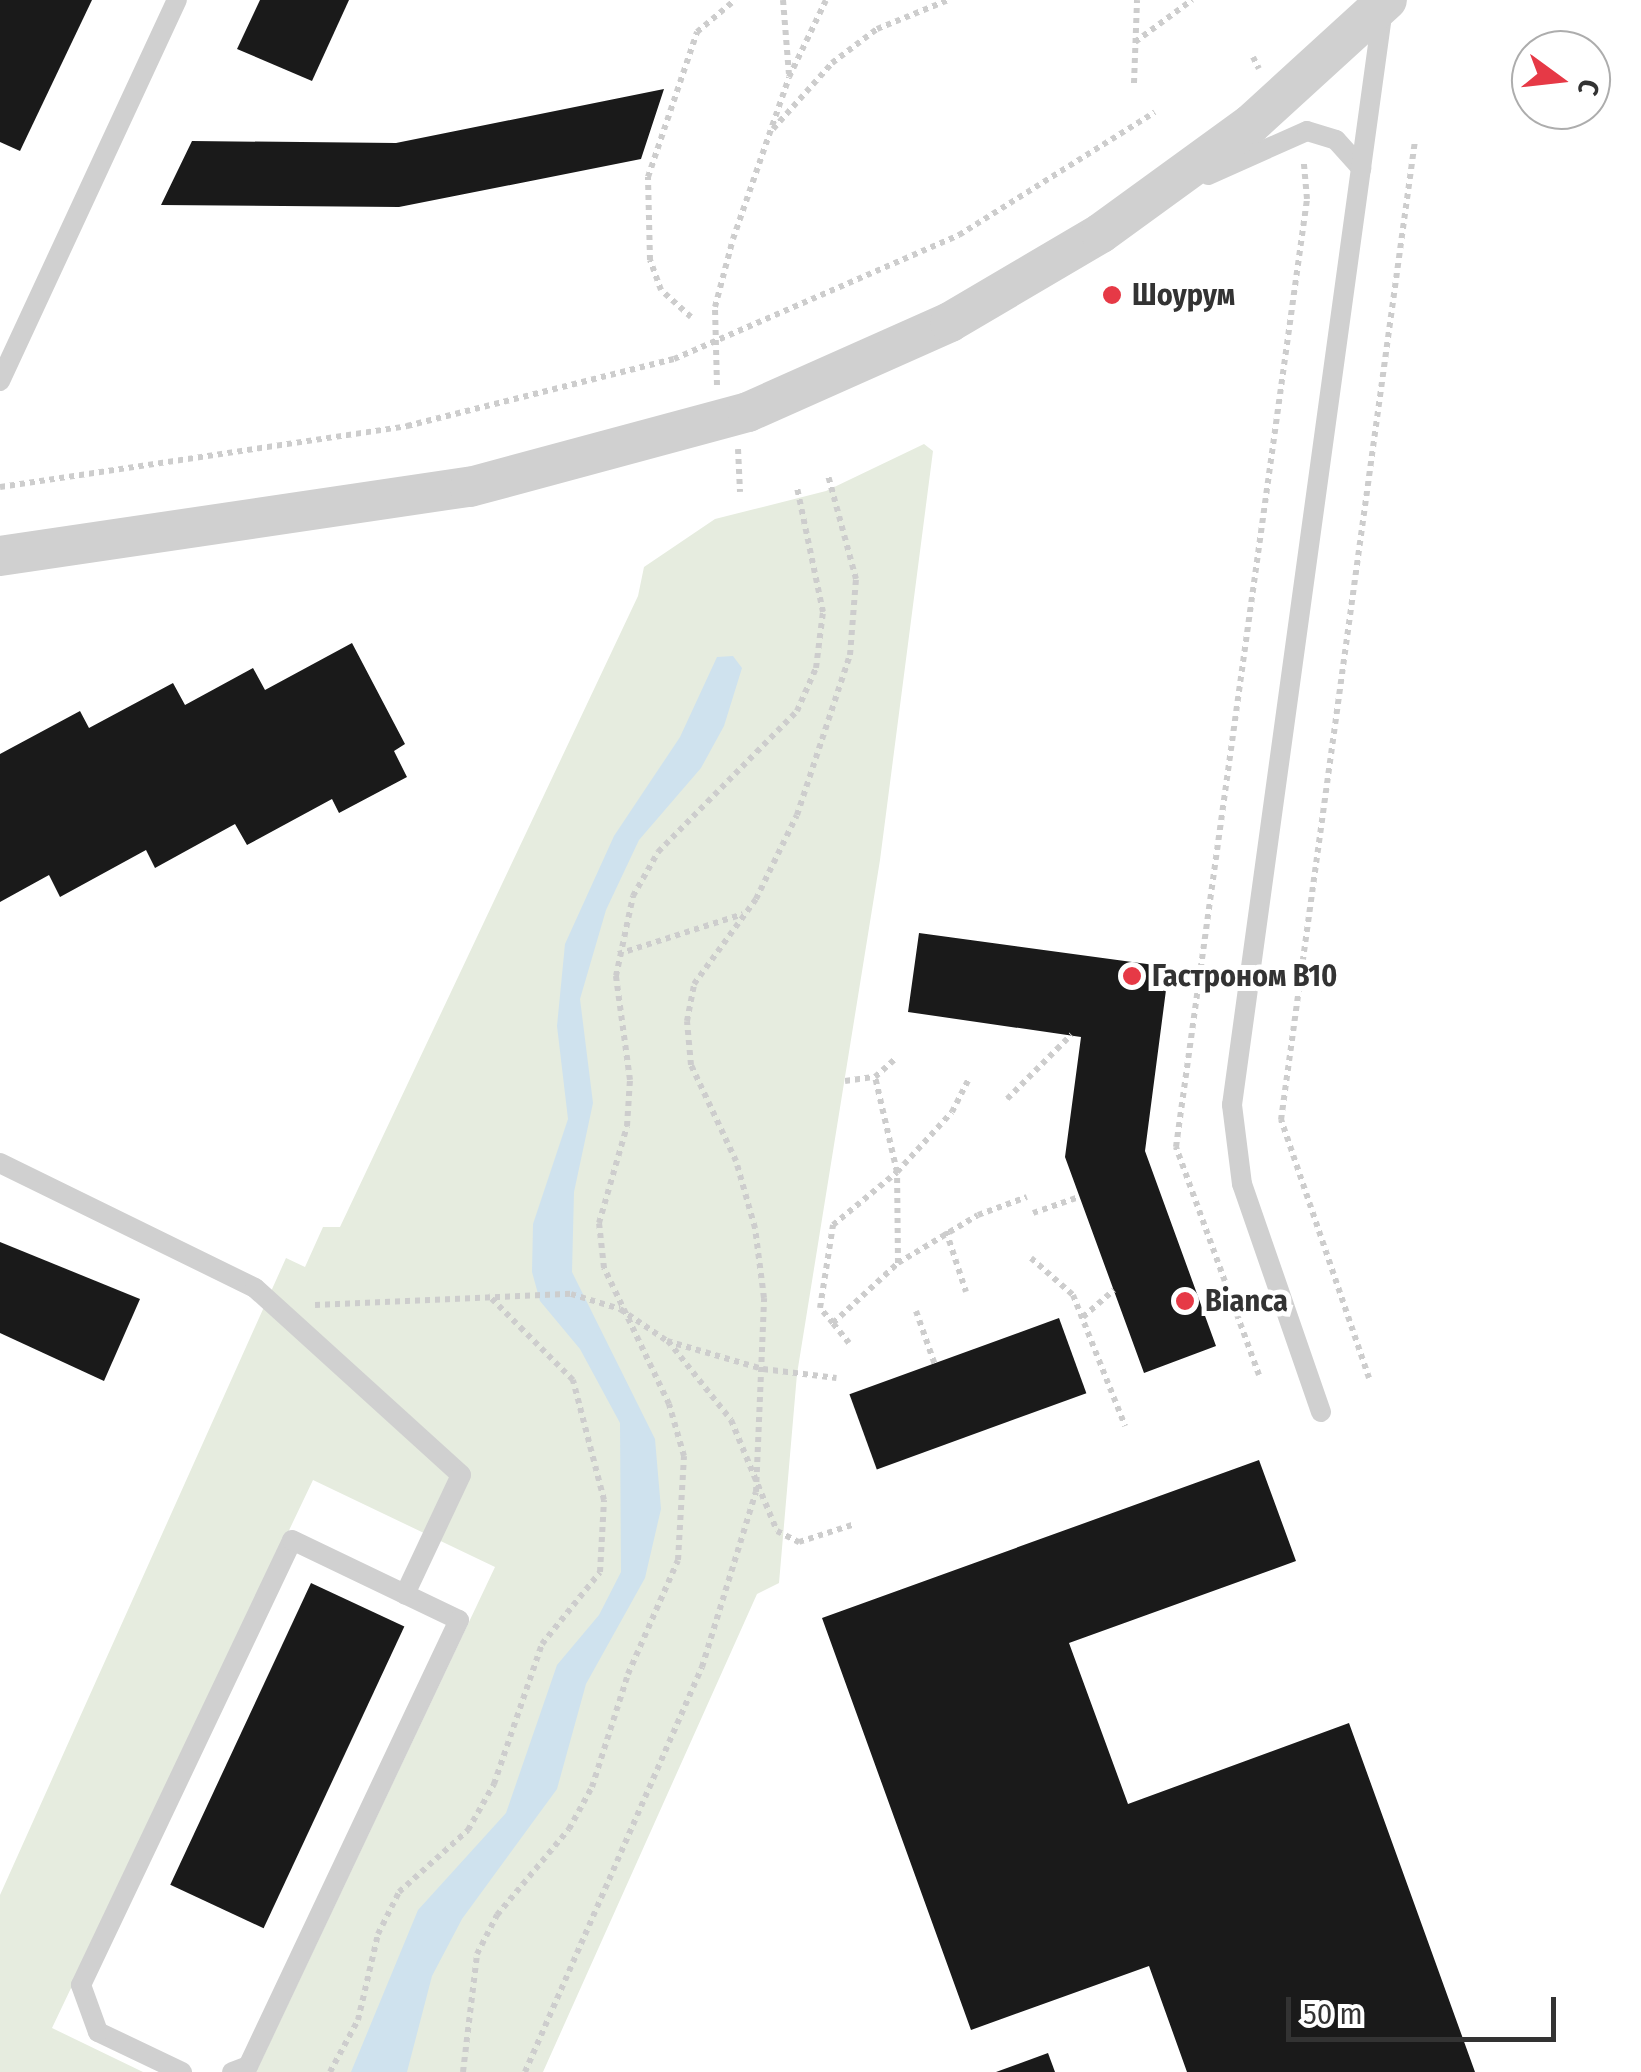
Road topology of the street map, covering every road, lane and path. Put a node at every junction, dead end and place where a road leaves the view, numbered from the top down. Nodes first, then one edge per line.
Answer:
1 (177, 0) edge
2 (735, 0) edge
3 (783, 0) edge
4 (826, 0) edge
5 (948, 0) edge
6 (1137, 0) edge
7 (1192, 0) edge
8 (1385, 1) edge
9 (1134, 42) junction
10 (789, 77) junction
11 (1134, 82) dead end
12 (1155, 112) dead end
13 (769, 134) junction
14 (1415, 141) dead end
15 (1360, 168) junction
16 (1310, 178) dead end
17 (1131, 213) junction
18 (691, 317) dead end
19 (712, 345) junction
20 (712, 368) dead end
21 (0, 382) edge
22 (828, 474) dead end
23 (0, 488) edge
24 (797, 488) dead end
25 (0, 556) edge
26 (744, 914) junction
27 (618, 954) junction
28 (1071, 1036) dead end
29 (895, 1059) dead end
30 (875, 1078) junction
31 (968, 1080) dead end
32 (845, 1081) dead end
33 (1008, 1098) dead end
34 (0, 1163) edge
35 (897, 1172) junction
36 (1027, 1197) dead end
37 (1079, 1197) dead end
38 (1033, 1213) dead end
39 (946, 1231) junction
40 (1031, 1258) dead end
41 (898, 1262) junction
42 (1114, 1290) dead end
43 (966, 1292) dead end
44 (488, 1296) junction
45 (274, 1306) junction
46 (620, 1309) junction
47 (916, 1311) dead end
48 (1083, 1317) junction
49 (833, 1322) junction
50 (667, 1340) junction
51 (849, 1343) dead end
52 (935, 1365) dead end
53 (763, 1369) junction
54 (1259, 1375) dead end
55 (836, 1378) dead end
56 (1369, 1378) dead end
57 (1322, 1412) dead end
58 (1126, 1426) dead end
59 (756, 1492) junction
60 (852, 1525) dead end
61 (406, 1594) junction
62 (182, 2072) edge
63 (232, 2072) edge
64 (330, 2072) edge
65 (464, 2072) edge
66 (525, 2072) edge

1 - 21 lane
2 - 18 path
3 - 10 path
4 - 10 path
5 - 13 path
6 - 9 path
7 - 9 path
8 - 15 lane
8 - 17 street
9 - 11 path
10 - 13 path
12 - 19 path
13 - 19 path
14 - 56 path
15 - 17 lane
15 - 57 lane
16 - 54 path
17 - 25 street
19 - 20 path
19 - 23 path
22 - 26 path
24 - 27 path
26 - 27 path
26 - 53 path
27 - 46 path
28 - 33 path
29 - 30 path
30 - 32 path
30 - 35 path
31 - 35 path
34 - 45 lane
35 - 41 path
35 - 49 path
36 - 39 path
37 - 38 path
39 - 41 path
39 - 43 path
40 - 48 path
41 - 49 path
42 - 48 path
44 - 45 path
44 - 46 path
44 - 64 path
45 - 61 lane
46 - 50 path
46 - 65 path
47 - 52 path
48 - 58 path
49 - 51 path
50 - 53 path
50 - 59 path
53 - 55 path
53 - 59 path
59 - 60 path
59 - 66 path
61 - 62 lane
61 - 63 lane

